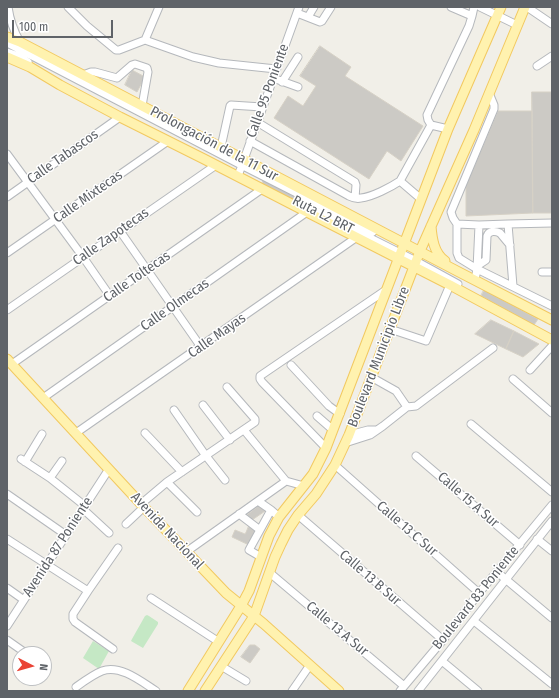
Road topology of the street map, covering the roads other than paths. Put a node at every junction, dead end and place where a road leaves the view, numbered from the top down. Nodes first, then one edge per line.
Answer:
1 (8, 7) edge
2 (68, 7) edge
3 (160, 7) edge
4 (314, 7) edge
5 (331, 7) edge
6 (451, 7) edge
7 (474, 7) edge
8 (480, 7) edge
9 (526, 7) edge
10 (298, 10) edge
11 (499, 11) edge
12 (472, 16) junction
13 (308, 17) junction
14 (551, 21) edge
15 (517, 25) junction
16 (7, 37) edge
17 (145, 40) junction
18 (20, 42) junction
19 (7, 43) edge
20 (7, 52) edge
21 (552, 56) edge
22 (7, 57) edge
23 (298, 57) dead end
24 (537, 66) dead end
25 (276, 69) junction
26 (83, 75) junction
27 (273, 78) junction
28 (282, 82) junction
29 (298, 88) dead end
30 (489, 93) junction
31 (142, 106) junction
32 (262, 107) junction
33 (120, 117) junction
34 (257, 122) junction
35 (431, 124) junction
36 (448, 129) junction
37 (474, 130) junction
38 (483, 134) junction
39 (168, 141) junction
40 (250, 141) junction
41 (221, 147) junction
42 (7, 155) edge
43 (242, 162) junction
44 (216, 165) junction
45 (238, 174) junction
46 (400, 181) junction
47 (28, 182) junction
48 (262, 189) junction
49 (7, 197) edge
50 (355, 198) junction
51 (421, 199) junction
52 (307, 212) junction
53 (56, 219) junction
54 (552, 223) edge
55 (457, 224) junction
56 (508, 224) junction
57 (431, 225) junction
58 (479, 225) junction
59 (120, 231) junction
60 (357, 238) junction
61 (510, 245) junction
62 (401, 251) junction
63 (7, 253) edge
64 (84, 257) junction
65 (417, 258) junction
66 (477, 268) junction
67 (147, 269) junction
68 (457, 271) junction
69 (542, 272) dead end
70 (552, 272) edge
71 (475, 280) junction
72 (450, 284) junction
73 (512, 286) junction
74 (387, 290) junction
75 (110, 296) junction
76 (173, 306) junction
77 (552, 306) edge
78 (7, 310) edge
79 (552, 321) edge
80 (390, 329) junction
81 (552, 335) edge
82 (552, 340) edge
83 (552, 346) edge
84 (201, 347) junction
85 (493, 348) dead end
86 (549, 354) edge
87 (9, 362) edge
88 (291, 365) dead end
89 (530, 370) dead end
90 (371, 377) junction
91 (513, 379) dead end
92 (227, 387) dead end
93 (43, 398) junction
94 (203, 405) dead end
95 (407, 407) junction
96 (174, 410) dead end
97 (552, 413) edge
98 (340, 414) junction
99 (317, 416) dead end
100 (471, 424) dead end
101 (244, 430) junction
102 (333, 430) junction
103 (76, 433) junction
104 (145, 433) dead end
105 (42, 434) dead end
106 (347, 439) junction
107 (230, 440) junction
108 (326, 448) junction
109 (206, 456) junction
110 (416, 456) dead end
111 (62, 461) dead end
112 (335, 465) junction
113 (109, 469) junction
114 (182, 472) junction
115 (50, 478) junction
116 (225, 480) dead end
117 (286, 481) junction
118 (167, 482) junction
119 (304, 486) junction
120 (552, 492) edge
121 (7, 494) edge
122 (258, 501) junction
123 (143, 505) junction
124 (552, 505) edge
125 (84, 507) junction
126 (271, 510) junction
127 (197, 512) dead end
128 (239, 514) junction
129 (298, 515) junction
130 (279, 517) junction
131 (552, 521) edge
132 (126, 524) dead end
133 (260, 530) junction
134 (109, 533) dead end
135 (66, 535) junction
136 (7, 539) edge
137 (537, 539) junction
138 (520, 545) junction
139 (118, 548) dead end
140 (552, 550) edge
141 (186, 552) junction
142 (261, 557) junction
143 (46, 565) junction
144 (497, 572) junction
145 (270, 573) junction
146 (506, 580) junction
147 (7, 588) edge
148 (88, 591) junction
149 (480, 593) junction
150 (151, 598) dead end
151 (24, 600) junction
152 (241, 606) junction
153 (254, 616) junction
154 (552, 618) edge
155 (474, 621) junction
156 (7, 626) edge
157 (7, 640) edge
158 (443, 640) junction
159 (219, 642) junction
160 (16, 646) edge
161 (113, 649) dead end
162 (442, 661) junction
163 (310, 665) junction
164 (221, 666) junction
165 (246, 681) dead end
166 (552, 684) edge
167 (76, 687) dead end
168 (402, 688) edge
169 (336, 690) edge
170 (156, 691) edge
171 (188, 691) edge
172 (205, 691) edge
173 (292, 691) edge
174 (418, 691) edge
175 (478, 691) edge

1 - 18 street
2 - 17 street
3 - 17 street
4 - 13 street
5 - 13 street
6 - 12 street
7 - 12 street
8 - 11 street
9 - 14 street
9 - 15 main road, Boulevard Municipio Libre
10 - 13 street
10 - 25 street, Calle 95 Poniente
11 - 15 street
11 - 36 main road, Boulevard Municipio Libre
12 - 35 street
15 - 30 main road, Boulevard Municipio Libre
16 - 18 main road, Prolongación de la 11 Sur
17 - 25 street
18 - 26 main road, Prolongación de la 11 Sur
19 - 43 street
20 - 45 street, Ruta L2 BRT
21 - 24 street
22 - 33 main road, Prolongación de la 11 Sur
23 - 28 street
25 - 27 street, Calle 95 Poniente
26 - 31 main road, Prolongación de la 11 Sur
26 - 31 street
27 - 28 street
27 - 32 street, Calle 95 Poniente
28 - 29 street
30 - 37 main road, Boulevard Municipio Libre
30 - 38 street
31 - 41 main road, Prolongación de la 11 Sur
32 - 34 street, Calle 95 Poniente
32 - 41 street
33 - 39 main road, Prolongación de la 11 Sur
33 - 47 street, Calle Tabascos
34 - 40 street, Calle 95 Poniente
34 - 50 street
35 - 36 street
35 - 46 street
36 - 51 main road, Boulevard Municipio Libre
37 - 38 street
37 - 57 main road, Boulevard Municipio Libre
38 - 55 street
39 - 44 main road, Prolongación de la 11 Sur
39 - 53 street, Calle Mixtecas
40 - 43 street, Calle 95 Poniente
40 - 50 street
41 - 43 main road, Prolongación de la 11 Sur
42 - 47 street
43 - 45 street, Calle 95 Poniente
43 - 62 main road, Prolongación de la 11 Sur
44 - 45 main road, Prolongación de la 11 Sur
44 - 59 street, Calle Zapotecas
45 - 48 main road, Prolongación de la 11 Sur
45 - 62 street, Ruta L2 BRT
46 - 50 street
46 - 51 street
47 - 49 street, Calle Tabascos
47 - 53 street
48 - 52 main road, Prolongación de la 11 Sur
48 - 67 street, Calle Toltecas
51 - 62 main road, Boulevard Municipio Libre
52 - 60 main road, Prolongación de la 11 Sur
52 - 76 street, Calle Olmecas
53 - 63 street, Calle Mixtecas
53 - 64 street
54 - 56 street
55 - 58 street
55 - 66 street
56 - 58 street
56 - 61 street
57 - 65 main road, Boulevard Municipio Libre
57 - 68 main road
58 - 66 street
59 - 64 street, Calle Zapotecas
59 - 67 street
60 - 62 main road, Prolongación de la 11 Sur
60 - 84 street, Calle Mayas
61 - 66 street
61 - 73 street
62 - 65 main road, Prolongación de la 11 Sur
62 - 65 main road, Prolongación de la 11 Sur
62 - 74 main road, Boulevard Municipio Libre
64 - 75 street
64 - 78 street, Calle Zapotecas
65 - 68 main road
65 - 72 main road
65 - 79 street
65 - 80 main road, Boulevard Municipio Libre
65 - 81 street
66 - 71 street
66 - 73 street
67 - 75 street, Calle Toltecas
67 - 76 street
68 - 71 main road
69 - 70 street
71 - 79 main road
72 - 80 street
72 - 82 main road
73 - 77 street
74 - 98 main road, Boulevard Municipio Libre
74 - 108 street
75 - 87 street, Calle Toltecas
76 - 84 street
76 - 93 street, Calle Olmecas
80 - 90 main road, Boulevard Municipio Libre
83 - 86 street
84 - 103 street, Calle Mayas
85 - 95 street
86 - 89 street
87 - 93 main road, Avenida Nacional
88 - 98 street
90 - 95 street
90 - 106 main road, Boulevard Municipio Libre
91 - 97 street
92 - 101 street
93 - 103 main road, Avenida Nacional
94 - 107 street
95 - 106 street
96 - 109 street
98 - 102 main road, Boulevard Municipio Libre
99 - 102 street
100 - 120 street
101 - 107 street
101 - 117 street
102 - 108 main road, Boulevard Municipio Libre
103 - 113 main road, Avenida Nacional
104 - 114 street
105 - 115 street
106 - 112 main road, Boulevard Municipio Libre
107 - 109 street
108 - 119 main road, Boulevard Municipio Libre
109 - 114 street
109 - 116 street
110 - 138 street, Calle 15 A Sur
111 - 115 street
112 - 129 main road, Boulevard Municipio Libre
112 - 149 street, Calle 13 C Sur
113 - 123 main road, Avenida Nacional
113 - 125 street, Avenida 87 Poniente
114 - 118 street
115 - 125 street
117 - 119 street
117 - 122 street
118 - 123 street
118 - 127 street
119 - 130 main road, Boulevard Municipio Libre
121 - 135 street
122 - 126 street
122 - 128 street
123 - 132 street
123 - 141 main road, Avenida Nacional
124 - 138 street, Boulevard 83 Poniente
125 - 134 street
125 - 135 street, Avenida 87 Poniente
126 - 130 street
126 - 133 street
128 - 133 street
128 - 141 street
129 - 145 main road, Boulevard Municipio Libre
129 - 158 street, Calle 13 B Sur
130 - 142 main road, Boulevard Municipio Libre
131 - 137 street, Boulevard 83 Poniente
133 - 142 street
135 - 143 street, Avenida 87 Poniente
136 - 143 street
137 - 140 street
137 - 146 street, Boulevard 83 Poniente
138 - 144 street, Boulevard 83 Poniente
139 - 148 street
141 - 152 main road, Avenida Nacional
142 - 152 main road, Boulevard Municipio Libre
143 - 148 street
143 - 151 street, Avenida 87 Poniente
144 - 146 street
144 - 149 street, Boulevard 83 Poniente
145 - 153 main road, Boulevard Municipio Libre
145 - 168 street, Calle 13 A Sur
146 - 154 street
146 - 155 street, Boulevard 83 Poniente
147 - 151 street
148 - 161 street
149 - 158 street, Boulevard 83 Poniente
150 - 159 street
151 - 156 street, Avenida 87 Poniente
152 - 153 main road, Avenida Nacional
152 - 159 main road, Boulevard Municipio Libre
153 - 163 main road, Avenida Nacional
153 - 164 main road, Boulevard Municipio Libre
155 - 162 street, Boulevard 83 Poniente
155 - 166 street
157 - 160 street
158 - 168 street, Boulevard 83 Poniente
159 - 171 main road, Boulevard Municipio Libre
162 - 174 street, Boulevard 83 Poniente
162 - 175 street
163 - 169 main road, Avenida Nacional
163 - 173 street
164 - 165 street
164 - 172 main road, Boulevard Municipio Libre
167 - 170 street

